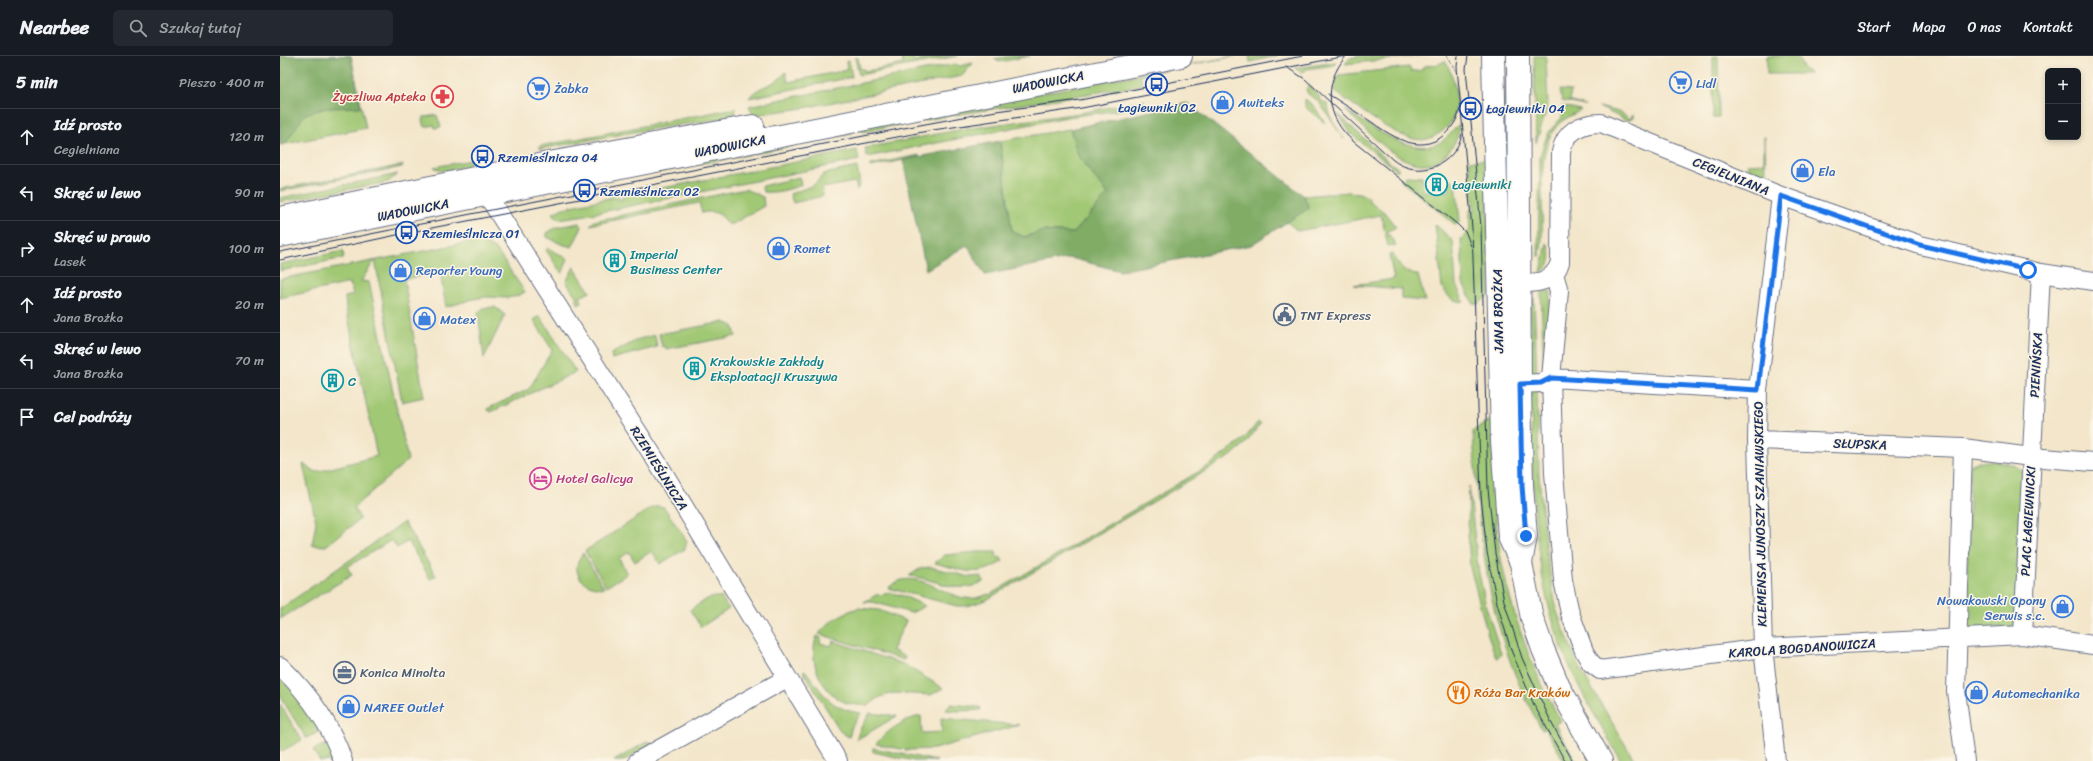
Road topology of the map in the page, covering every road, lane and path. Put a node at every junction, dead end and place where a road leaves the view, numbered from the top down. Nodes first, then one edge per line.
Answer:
1 (1103, 56) edge
2 (1181, 56) edge
3 (1493, 56) edge
4 (1518, 56) edge
5 (482, 187) junction
6 (1781, 196) junction
7 (280, 218) edge
8 (280, 236) edge
9 (2041, 273) junction
10 (1554, 274) junction
11 (2093, 281) edge
12 (1498, 283) junction
13 (1519, 283) junction
14 (1551, 378) junction
15 (1520, 384) junction
16 (1758, 390) junction
17 (1757, 440) junction
18 (1963, 448) junction
19 (2031, 457) junction
20 (2093, 462) edge
21 (1521, 563) junction
22 (2023, 635) junction
23 (1957, 640) junction
24 (2093, 645) edge
25 (1763, 648) junction
26 (280, 666) edge
27 (787, 678) junction
28 (344, 761) edge
29 (638, 761) edge
30 (838, 761) edge
31 (1601, 761) edge
32 (1776, 761) edge
33 (1965, 761) edge

1 - 5 main road, WADOWICKA
2 - 5 main road, WADOWICKA
3 - 12 main road, JANA BROŻKA
4 - 13 main road, JANA BROŻKA
5 - 7 main road, WADOWICKA
5 - 8 main road, WADOWICKA
5 - 27 street, RZEMIEŚLNICZA
6 - 9 street, CEGIELNIANA
6 - 10 street, CEGIELNIANA
6 - 16 street, KLEMENSA JUNOSZY SZANIAWSKIEGO
9 - 11 street, CEGIELNIANA
9 - 19 street, PIENIŃSKA
10 - 13 street
10 - 14 street
12 - 13 street
12 - 21 main road, JANA BROŻKA
13 - 15 main road, JANA BROŻKA
14 - 15 street
14 - 16 street
14 - 25 street, KAROLA BOGDANOWICZA
15 - 21 main road, JANA BROŻKA
16 - 17 street, KLEMENSA JUNOSZY SZANIAWSKIEGO
17 - 18 street, SŁUPSKA
17 - 25 street, KLEMENSA JUNOSZY SZANIAWSKIEGO
18 - 19 street, PLAC ŁAGIEWNICKI
18 - 23 street
19 - 20 street
19 - 22 street, PLAC ŁAGIEWNICKI
21 - 31 main road, JANA BROŻKA
22 - 23 street
22 - 24 street
23 - 25 street, KAROLA BOGDANOWICZA
23 - 33 street
25 - 32 street, KLEMENSA JUNOSZY SZANIAWSKIEGO
26 - 28 street
27 - 29 street
27 - 30 street, RZEMIEŚLNICZA

